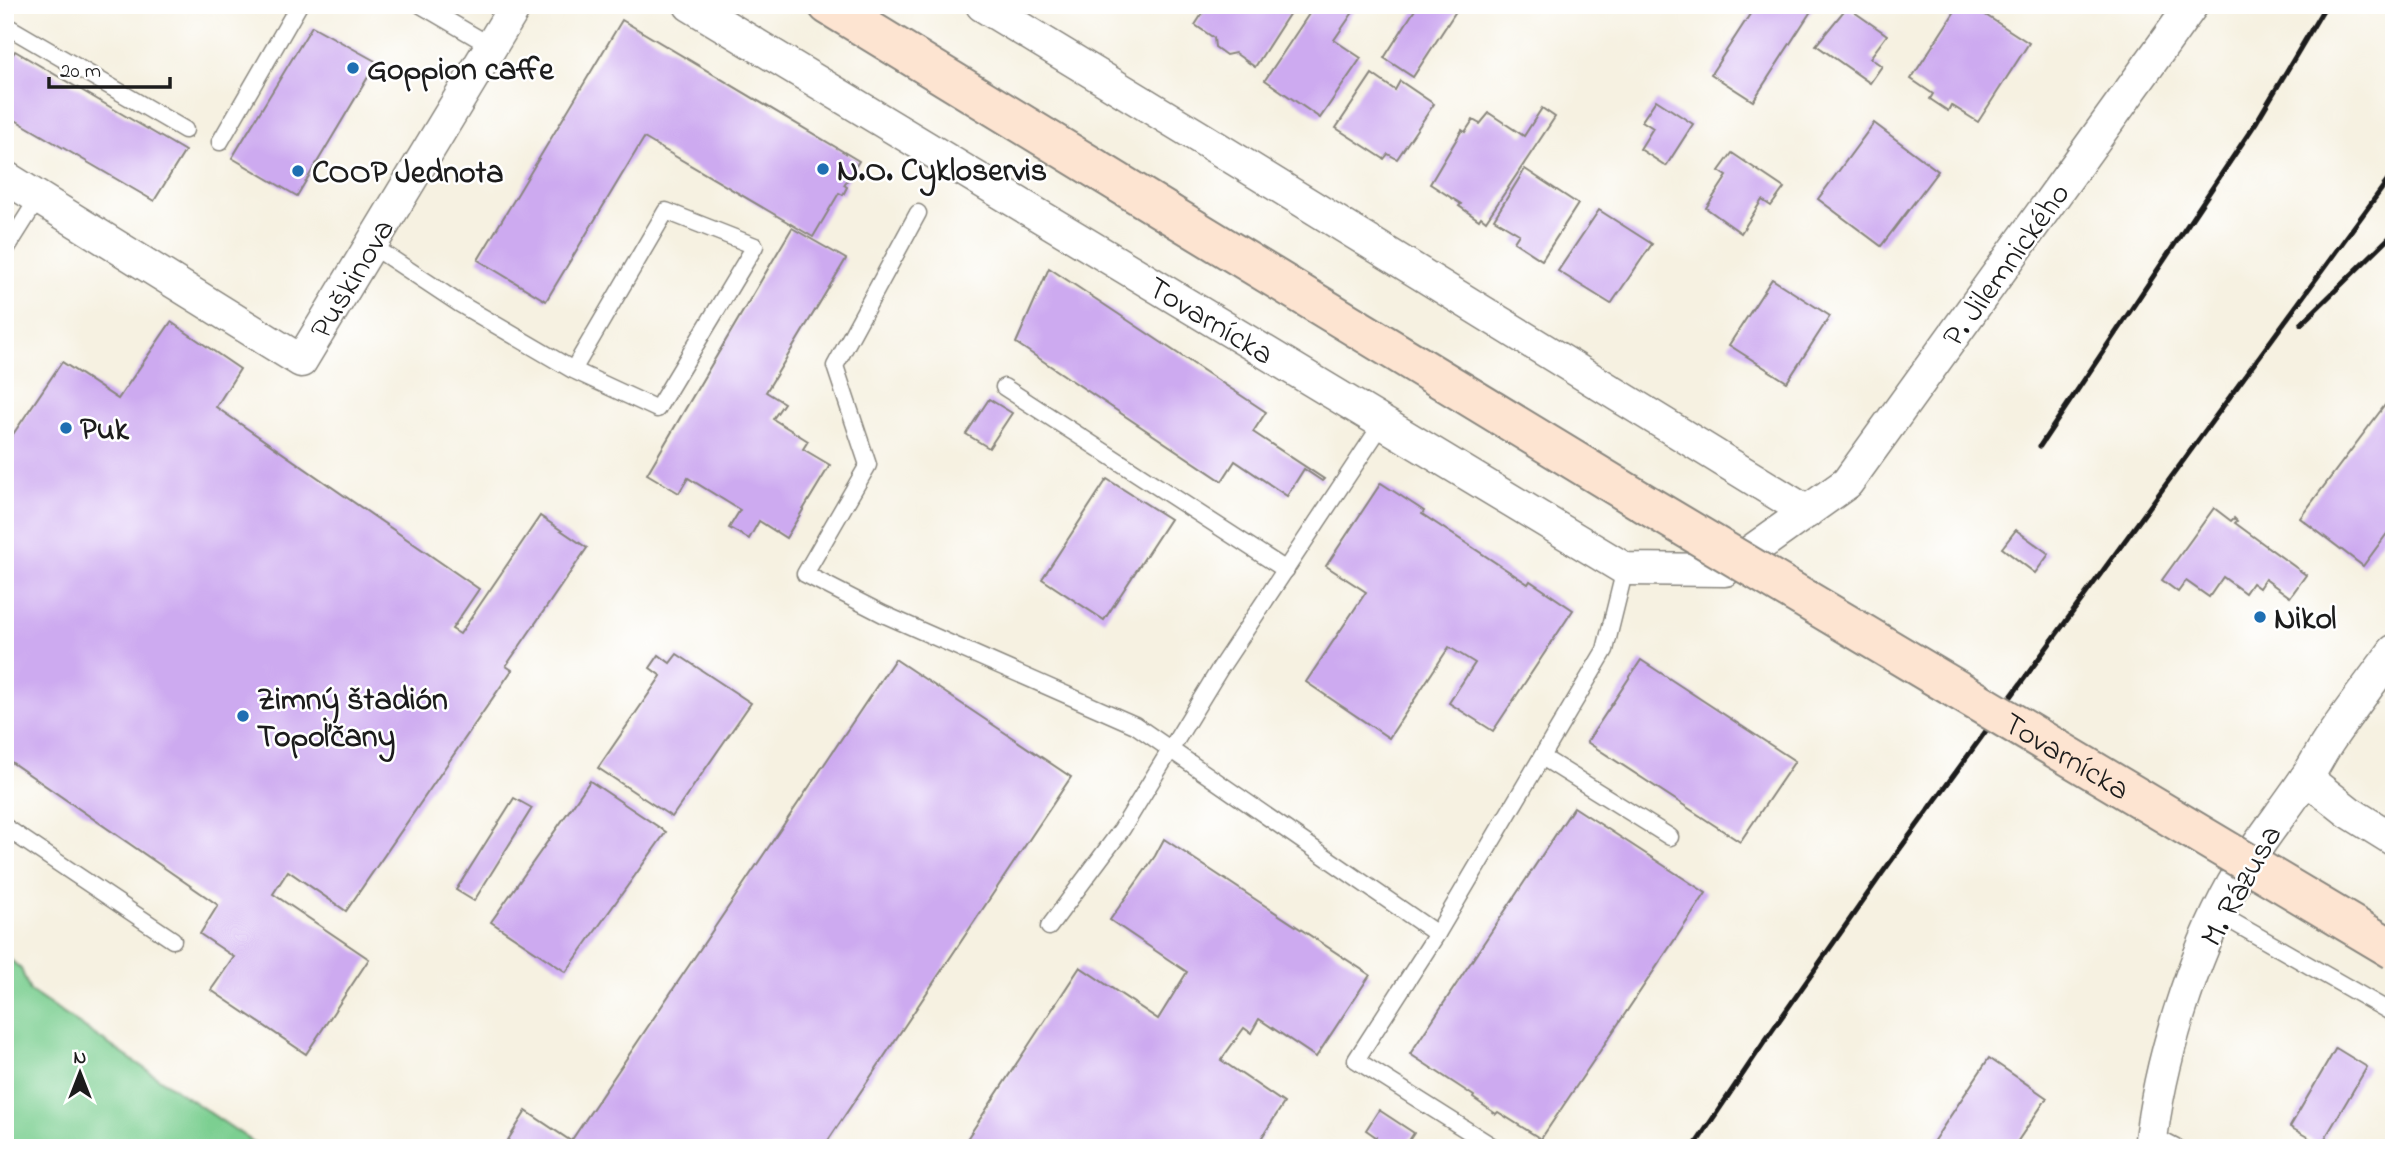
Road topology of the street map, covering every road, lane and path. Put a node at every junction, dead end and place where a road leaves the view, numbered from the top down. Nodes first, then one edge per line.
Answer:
1 (299, 5) edge
2 (421, 5) edge
3 (516, 5) edge
4 (828, 5) edge
5 (982, 5) edge
6 (2192, 5) edge
7 (699, 9) edge
8 (5, 25) edge
9 (491, 46) junction
10 (185, 130) dead end
11 (220, 142) dead end
12 (5, 177) edge
13 (39, 197) junction
14 (918, 213) dead end
15 (371, 245) junction
16 (5, 251) edge
17 (573, 370) junction
18 (1004, 387) dead end
19 (1382, 424) junction
20 (1807, 512) junction
21 (1625, 569) junction
22 (1286, 570) junction
23 (2394, 651) edge
24 (1171, 750) junction
25 (1542, 757) junction
26 (2306, 778) junction
27 (5, 827) edge
28 (1670, 837) dead end
29 (2394, 840) edge
30 (2219, 914) junction
31 (1049, 927) dead end
32 (1437, 934) junction
33 (173, 940) dead end
34 (2394, 950) edge
35 (2394, 1014) edge
36 (2159, 1144) edge
37 (1495, 1148) edge

1 - 11 lane
2 - 9 lane
3 - 9 street, Puškinova
4 - 34 main road, Tovarnícka, bridge
5 - 20 street
6 - 20 street, P. Jilemnického
7 - 19 street, Tovarnícka
8 - 10 lane
9 - 15 street, Puškinova
12 - 13 street, Puškinova
13 - 15 street, Puškinova
13 - 16 lane
14 - 24 lane
15 - 17 lane
17 - 17 lane
18 - 22 lane
19 - 21 street, Tovarnícka
19 - 22 lane
20 - 21 street
21 - 25 lane
22 - 24 lane
23 - 26 street, M. Rázusa
24 - 31 lane
24 - 32 lane
25 - 28 lane
25 - 32 lane
26 - 29 street
26 - 30 street, M. Rázusa
27 - 33 lane
30 - 35 lane
30 - 36 street, M. Rázusa
32 - 37 lane

